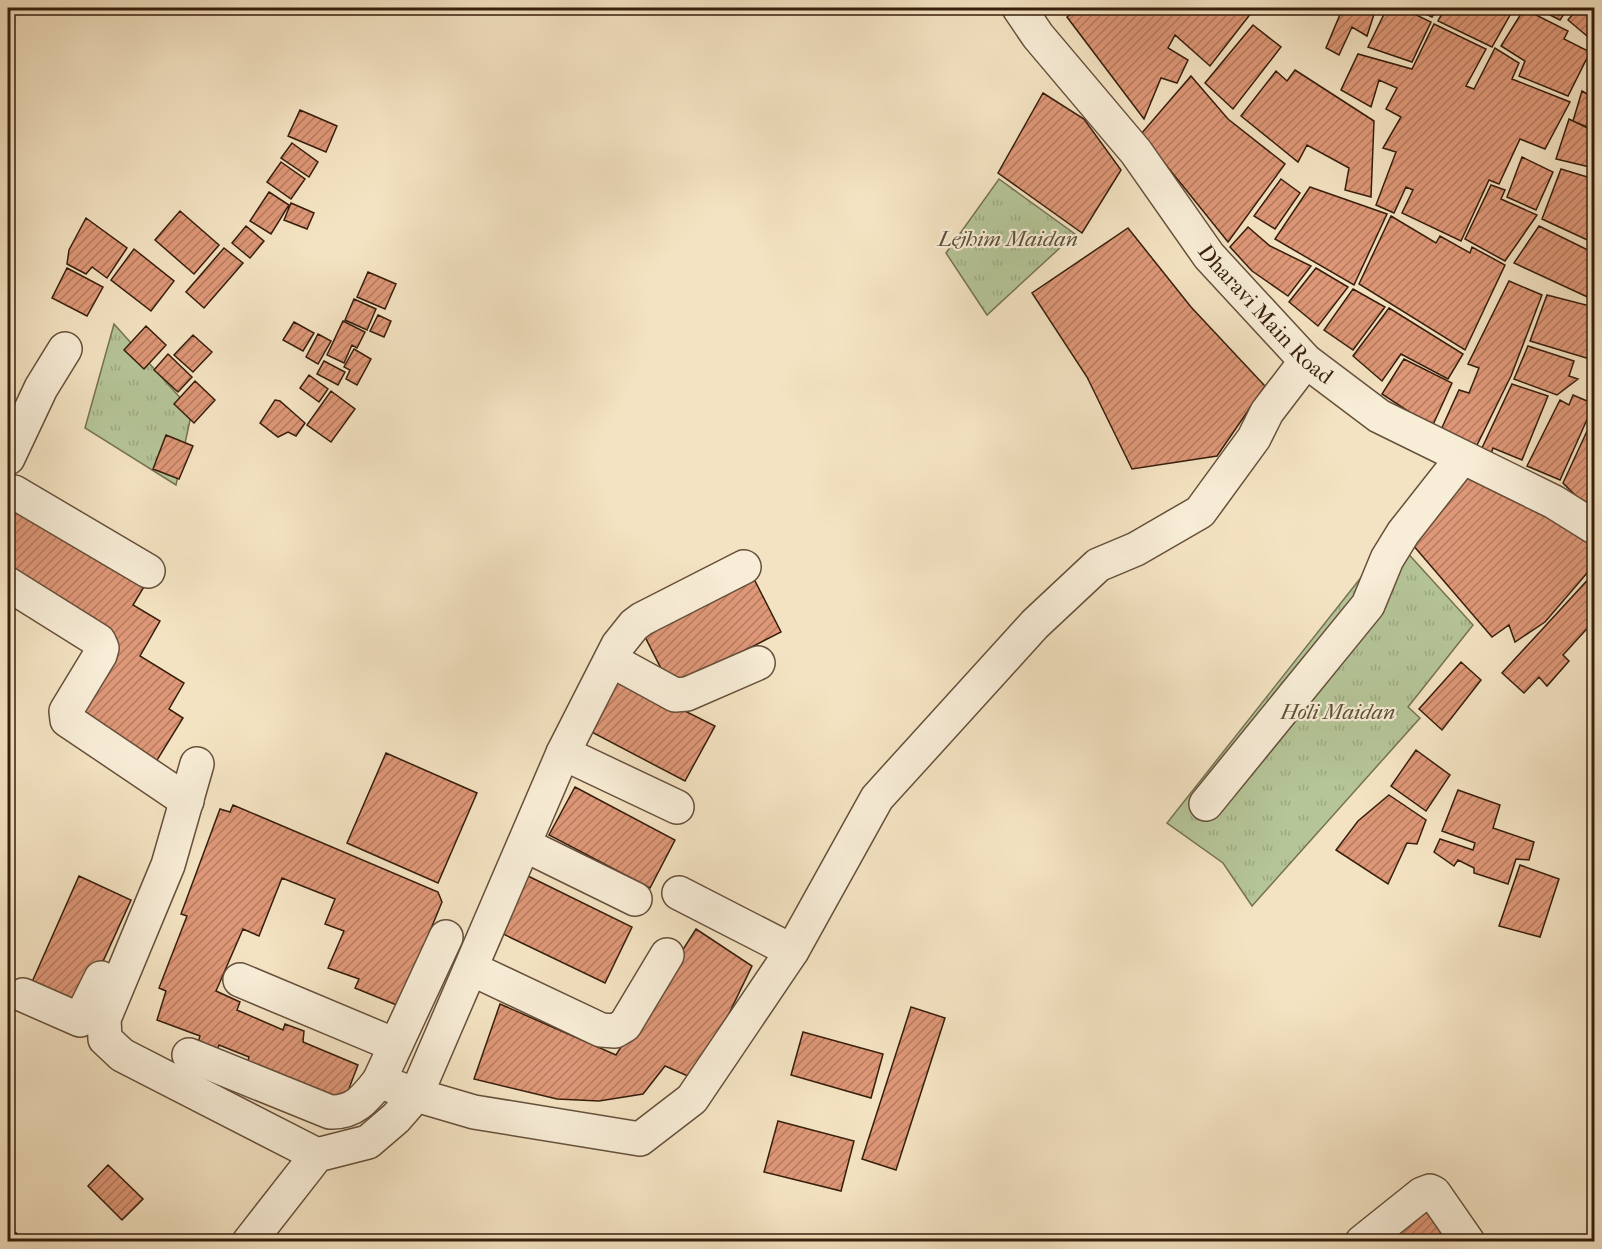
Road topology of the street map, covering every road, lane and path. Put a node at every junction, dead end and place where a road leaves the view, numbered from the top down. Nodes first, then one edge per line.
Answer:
1 (1018, 8) edge
2 (64, 349) dead end
3 (1306, 361) junction
4 (8, 458) edge
5 (1462, 458) junction
6 (8, 494) edge
7 (1594, 527) edge
8 (744, 567) dead end
9 (148, 571) dead end
10 (8, 584) edge
11 (610, 660) junction
12 (758, 663) dead end
13 (564, 753) junction
14 (197, 764) dead end
15 (187, 801) junction
16 (1206, 804) dead end
17 (676, 807) dead end
18 (525, 845) junction
19 (680, 893) dead end
20 (635, 898) dead end
21 (134, 902) dead end
22 (446, 937) dead end
23 (792, 951) junction
24 (667, 954) dead end
25 (472, 969) junction
26 (240, 980) dead end
27 (23, 995) dead end
28 (103, 997) junction
29 (395, 1045) junction
30 (189, 1055) dead end
31 (379, 1081) junction
32 (416, 1095) junction
33 (351, 1109) junction
34 (368, 1142) junction
35 (317, 1155) junction
36 (249, 1242) edge
37 (1362, 1242) edge
38 (1468, 1242) edge

1 - 3 street, Dharavi Main Road
2 - 4 street
3 - 5 street, Dharavi Main Road
3 - 23 street
5 - 7 street, Dharavi Main Road
5 - 16 street
6 - 9 street
8 - 11 street
10 - 15 street
11 - 12 street
11 - 13 street
13 - 17 street
13 - 18 street
14 - 15 street
15 - 28 street
18 - 20 street
18 - 25 street
19 - 23 street
21 - 28 street
22 - 29 street
23 - 32 street
24 - 25 street
25 - 32 street
26 - 29 street
27 - 28 street
28 - 35 street
29 - 31 street
30 - 33 street
31 - 32 street
31 - 33 street
32 - 34 street
33 - 34 street
34 - 35 street
35 - 36 street
37 - 38 street

